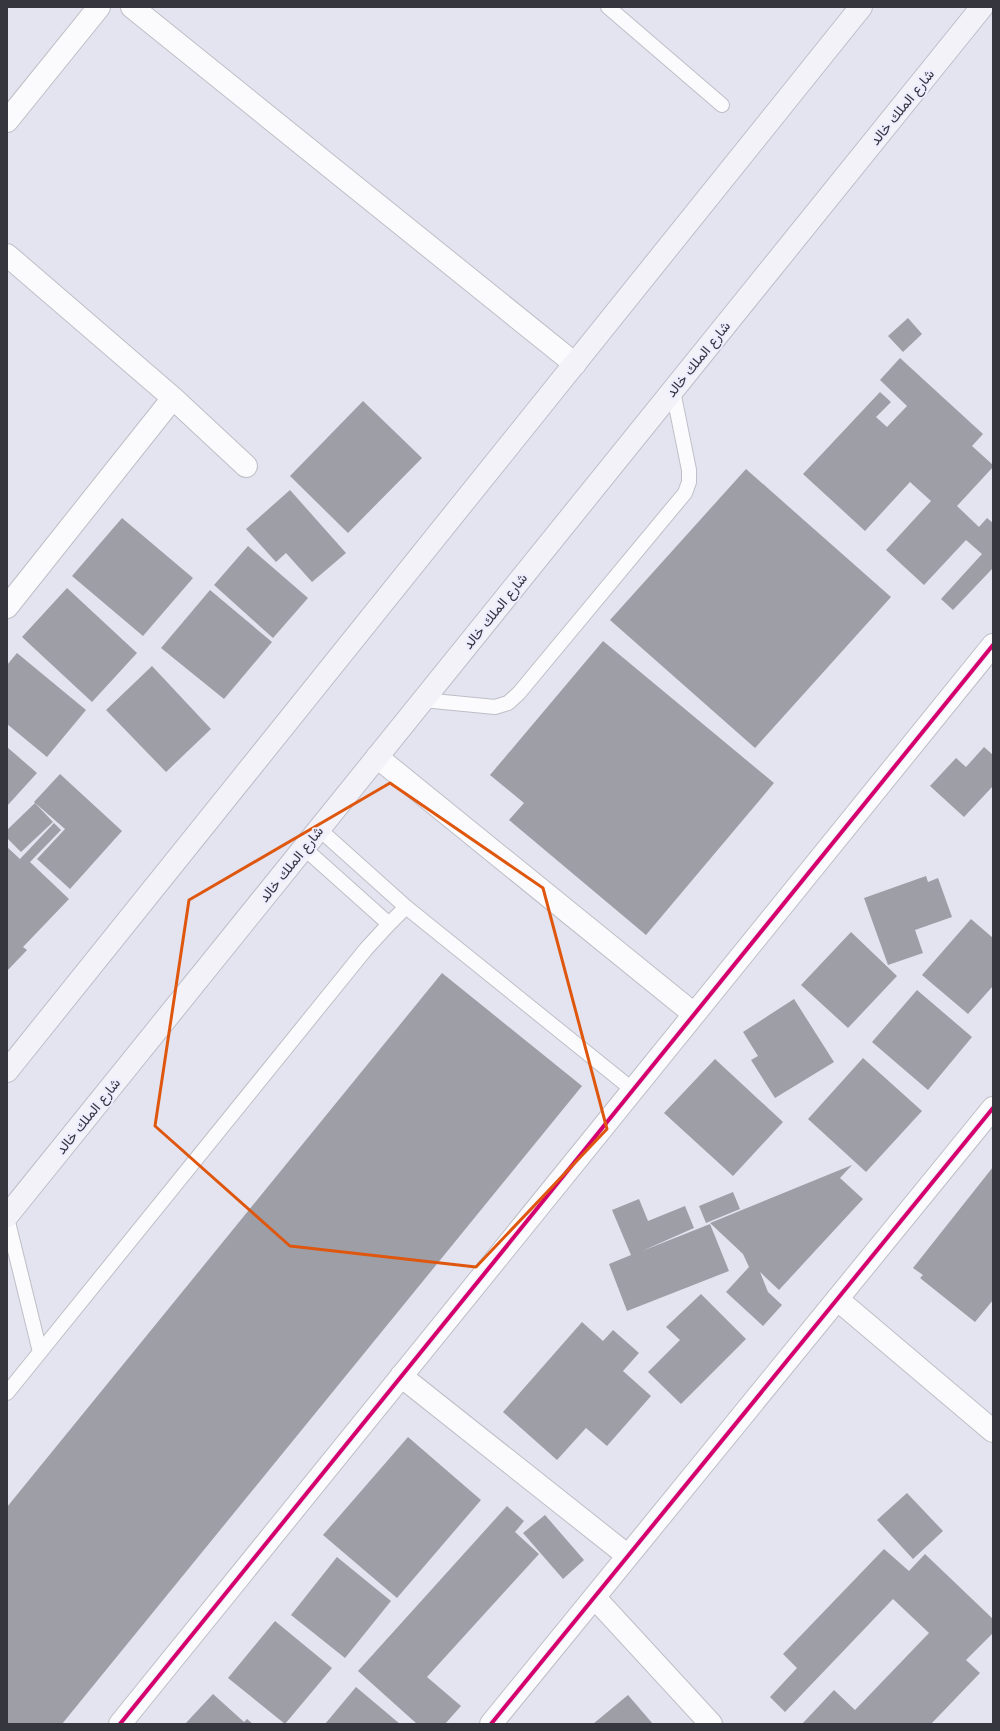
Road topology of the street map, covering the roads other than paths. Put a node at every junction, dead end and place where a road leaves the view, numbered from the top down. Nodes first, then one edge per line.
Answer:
1 (99, 7) edge
2 (132, 7) edge
3 (608, 7) edge
4 (861, 7) edge
5 (982, 7) edge
6 (722, 105) dead end
7 (7, 121) edge
8 (7, 255) edge
9 (575, 364) junction
10 (673, 391) junction
11 (173, 398) junction
12 (246, 466) dead end
13 (7, 607) edge
14 (991, 652) edge
15 (423, 700) junction
16 (377, 757) junction
17 (319, 829) junction
18 (304, 848) junction
19 (406, 908) junction
20 (389, 924) junction
21 (694, 1014) junction
22 (7, 1071) edge
23 (634, 1090) junction
24 (993, 1108) edge
25 (7, 1217) edge
26 (837, 1299) junction
27 (40, 1352) junction
28 (401, 1376) junction
29 (7, 1393) edge
30 (993, 1431) edge
31 (628, 1556) junction
32 (595, 1598) junction
33 (120, 1724) edge
34 (491, 1724) edge
35 (711, 1724) edge

1 - 7 street
2 - 9 street
3 - 6 lane
4 - 9 main road
5 - 10 main road, شارع الملك خالد
8 - 11 street
9 - 22 main road
10 - 15 main road, شارع الملك خالد
10 - 15 lane
11 - 12 street
11 - 13 street
14 - 21 street
15 - 16 main road, شارع الملك خالد
16 - 17 main road, شارع الملك خالد
16 - 21 street
17 - 18 main road, شارع الملك خالد
17 - 19 lane
18 - 20 lane
18 - 25 main road, شارع الملك خالد
19 - 20 lane
19 - 23 lane
20 - 27 lane
21 - 23 street
23 - 28 street
24 - 26 street
25 - 27 lane
26 - 30 street
26 - 31 street
27 - 29 lane
28 - 31 street
28 - 33 street
31 - 32 street
32 - 34 street
32 - 35 street

